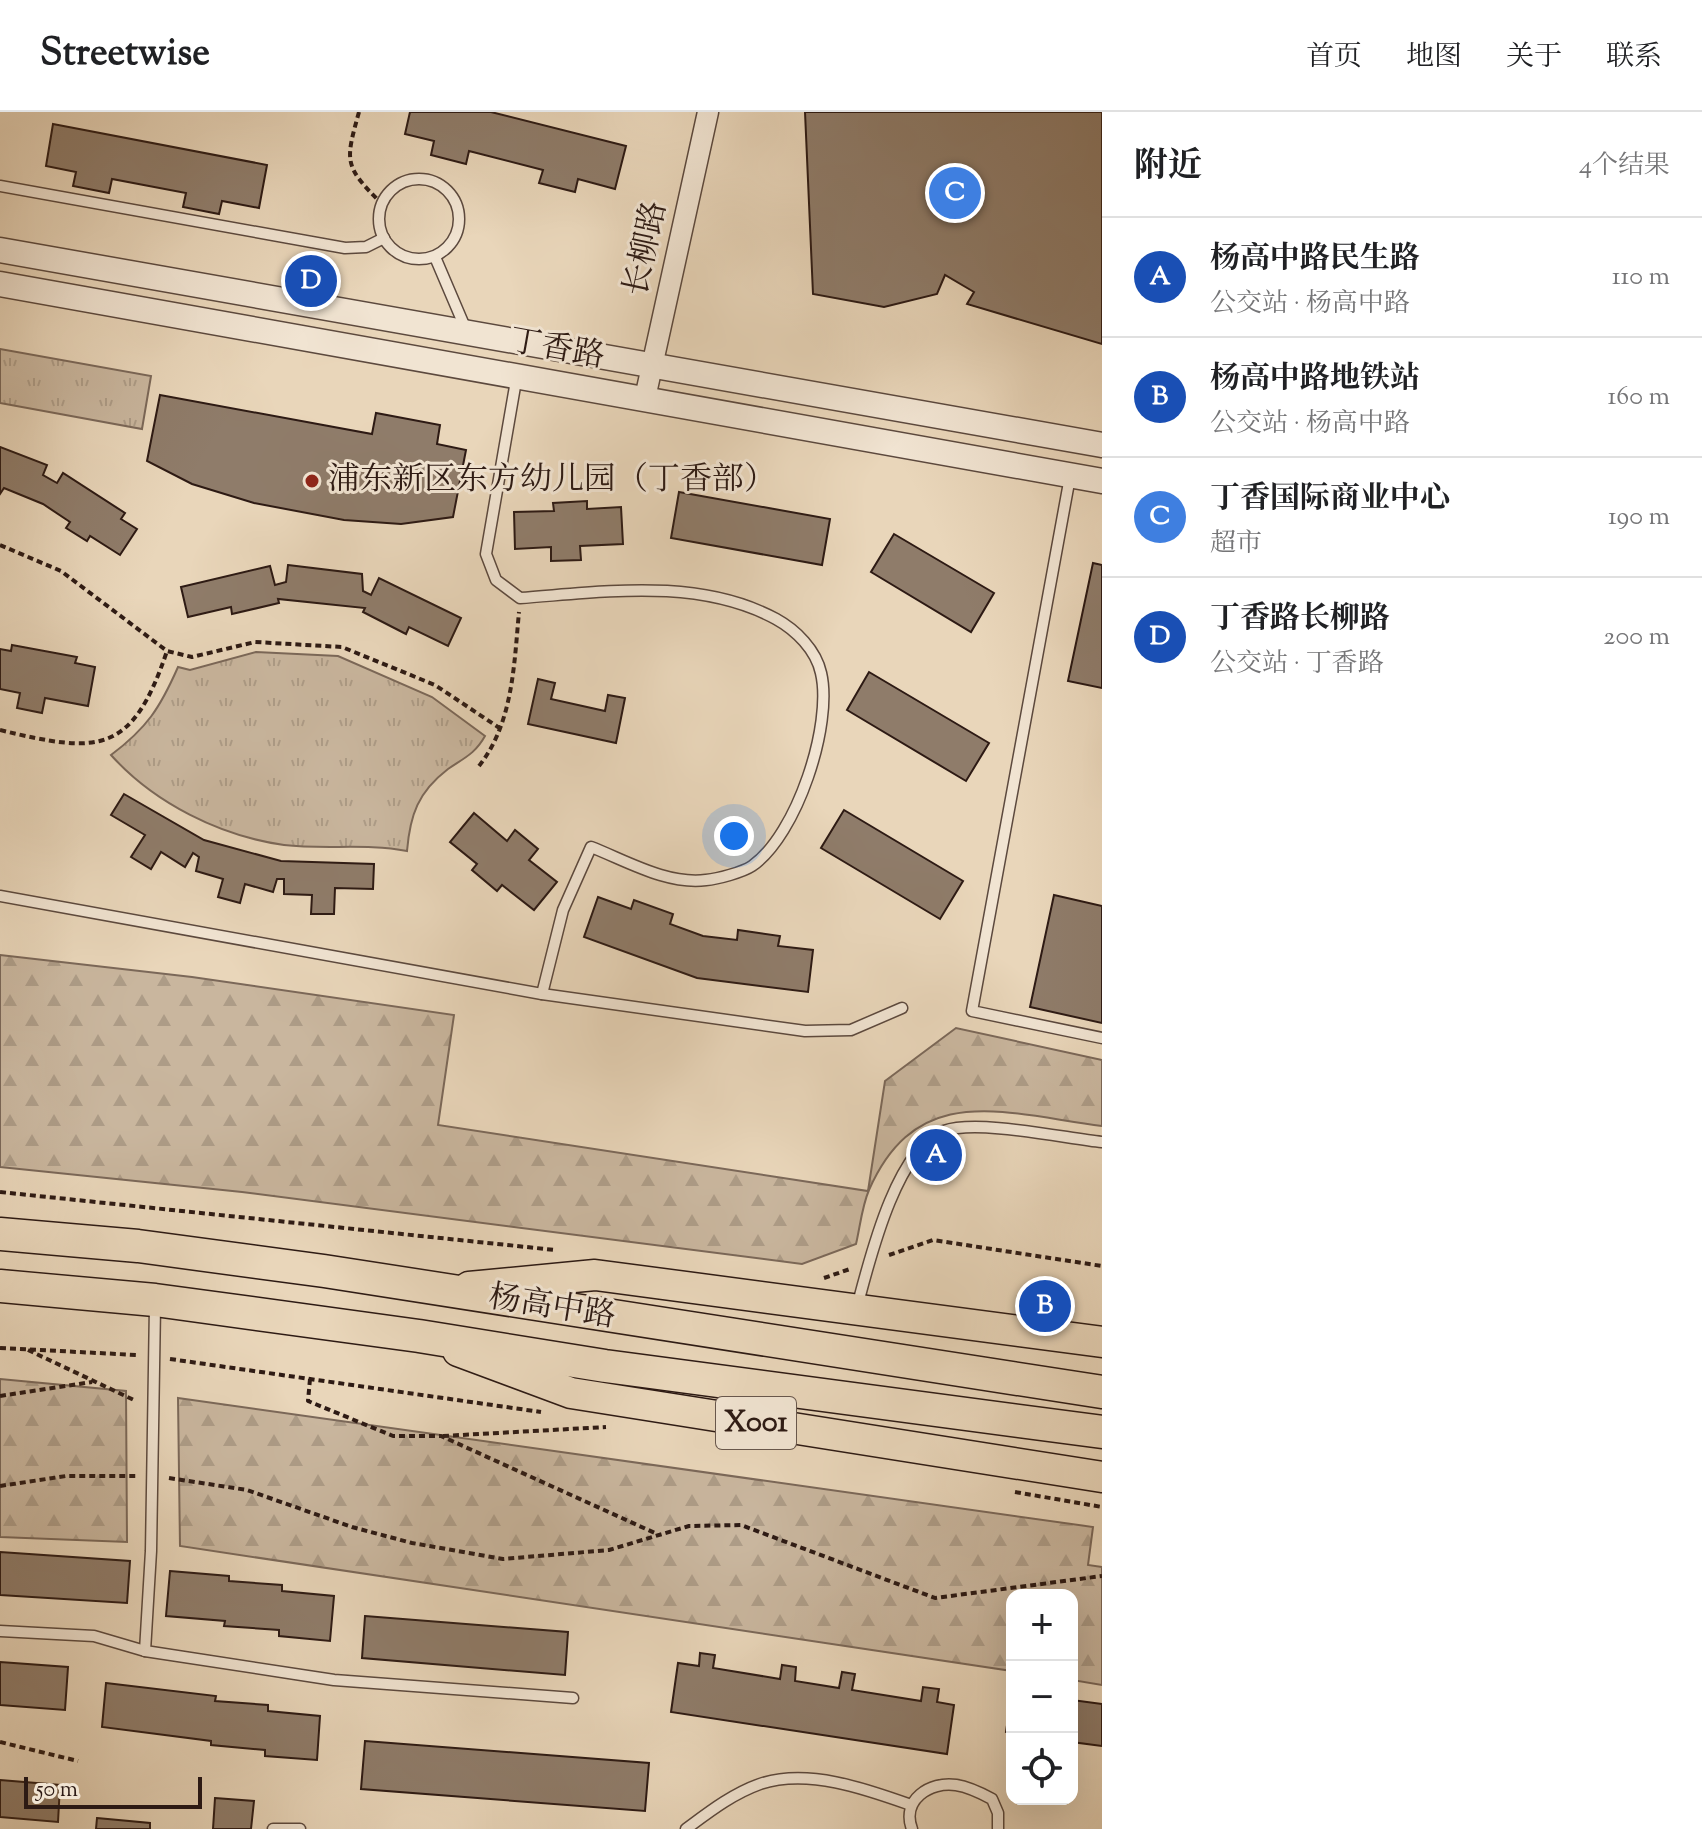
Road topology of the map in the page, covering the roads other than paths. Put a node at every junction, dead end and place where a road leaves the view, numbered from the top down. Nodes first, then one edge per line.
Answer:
1 (708, 112) edge
2 (0, 186) edge
3 (384, 238) junction
4 (0, 250) edge
5 (435, 257) junction
6 (0, 284) edge
7 (467, 334) junction
8 (652, 367) junction
9 (517, 375) junction
10 (645, 398) junction
11 (1102, 445) edge
12 (1070, 475) junction
13 (1102, 481) edge
14 (0, 896) edge
15 (542, 994) junction
16 (902, 1008) dead end
17 (1102, 1038) edge
18 (1102, 1142) edge
19 (0, 1234) edge
20 (0, 1286) edge
21 (437, 1290) junction
22 (155, 1300) junction
23 (857, 1309) junction
24 (419, 1336) junction
25 (1102, 1342) edge
26 (1102, 1392) edge
27 (1102, 1432) edge
28 (1102, 1477) edge
29 (0, 1631) edge
30 (145, 1651) junction
31 (573, 1698) dead end
32 (911, 1805) junction
33 (273, 1829) edge
34 (300, 1829) edge
35 (686, 1829) edge
36 (912, 1829) edge
37 (998, 1829) edge

1 - 8 street, 长柳路
2 - 3 lane
3 - 5 lane
3 - 5 lane
4 - 7 street, 丁香路
5 - 7 lane
6 - 9 street, 丁香路
7 - 8 street, 丁香路
8 - 10 street, 长柳路
8 - 11 street, 丁香路
9 - 10 street, 丁香路
9 - 15 lane
10 - 12 street, 丁香路
12 - 13 street, 丁香路
12 - 17 lane
14 - 15 lane
15 - 16 lane
18 - 23 lane
19 - 21 highway, 杨高中路
20 - 22 highway, 杨高中路 / X001
21 - 23 main road
21 - 26 highway, 杨高中路
22 - 24 highway, 杨高中路 / X001
22 - 30 lane
23 - 25 main road
24 - 27 highway, 杨高中路 / X001
24 - 28 main road, 杨高中路 / X001
29 - 30 lane
30 - 31 lane
32 - 35 lane
32 - 36 lane
32 - 37 lane
33 - 34 lane

